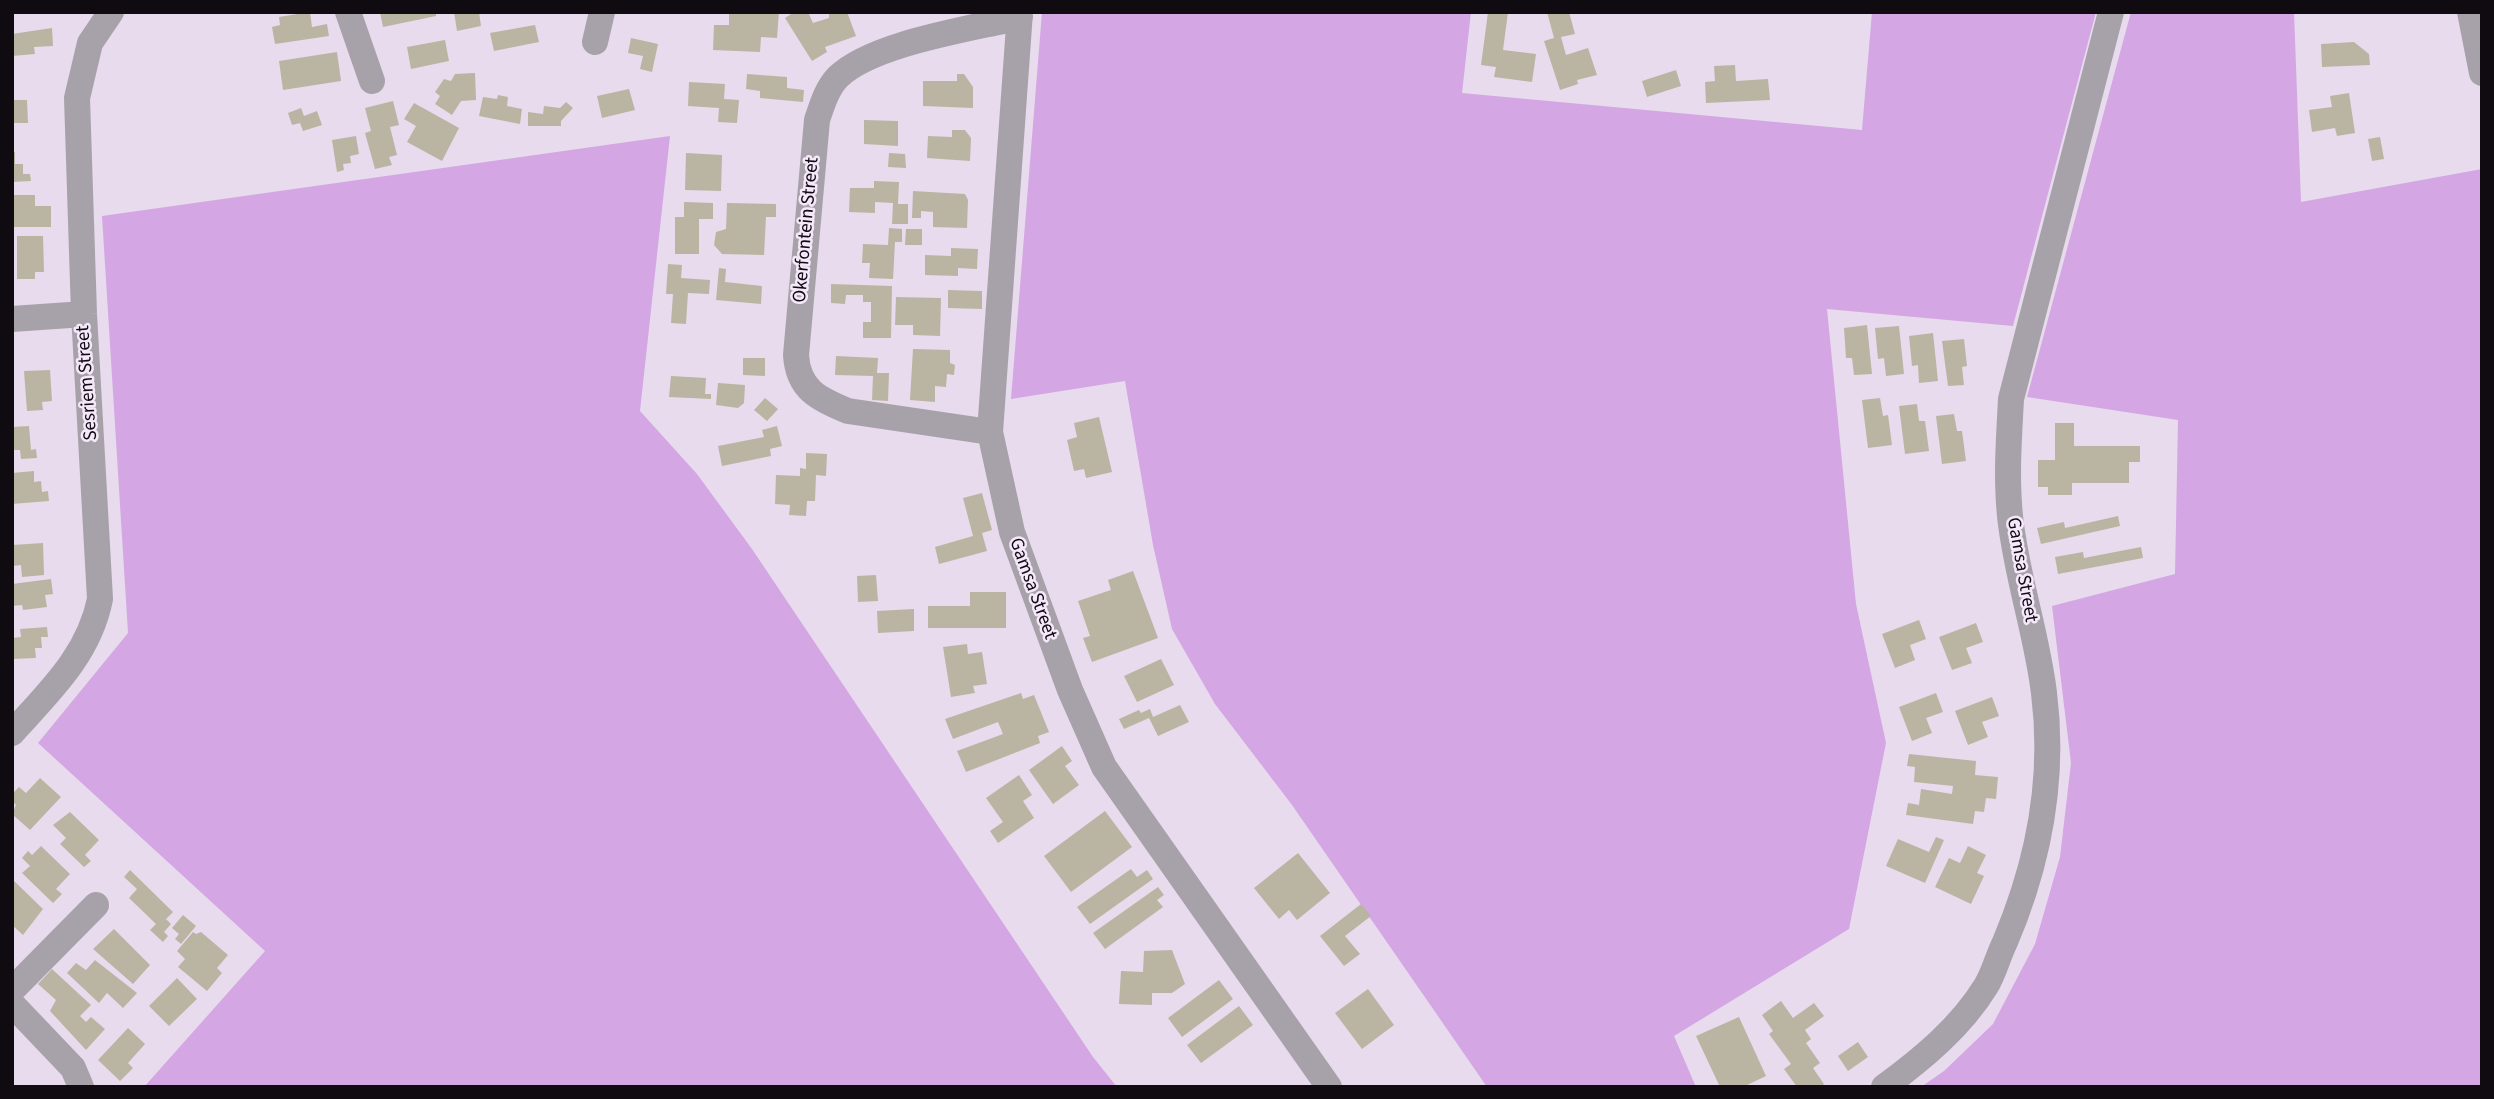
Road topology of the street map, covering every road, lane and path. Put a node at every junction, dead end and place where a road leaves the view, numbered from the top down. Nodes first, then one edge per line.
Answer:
1 (111, 12) edge
2 (348, 12) edge
3 (602, 12) edge
4 (2111, 12) edge
5 (2470, 12) edge
6 (1020, 15) edge
7 (595, 42) dead end
8 (2482, 73) edge
9 (372, 80) dead end
10 (84, 314) junction
11 (12, 319) edge
12 (990, 432) junction
13 (12, 733) edge
14 (96, 905) dead end
15 (12, 990) edge
16 (12, 1004) edge
17 (81, 1087) edge
18 (1329, 1087) edge
19 (1884, 1087) edge

1 - 10 street, Sesriem Street
2 - 9 street
3 - 7 street
4 - 19 street, Gamsa Street
5 - 8 street
6 - 12 street, Gamsa Street
6 - 12 street, Okerfontein Street
10 - 11 street
10 - 13 street, Sesriem Street
12 - 18 street, Gamsa Street
14 - 15 street
16 - 17 street

